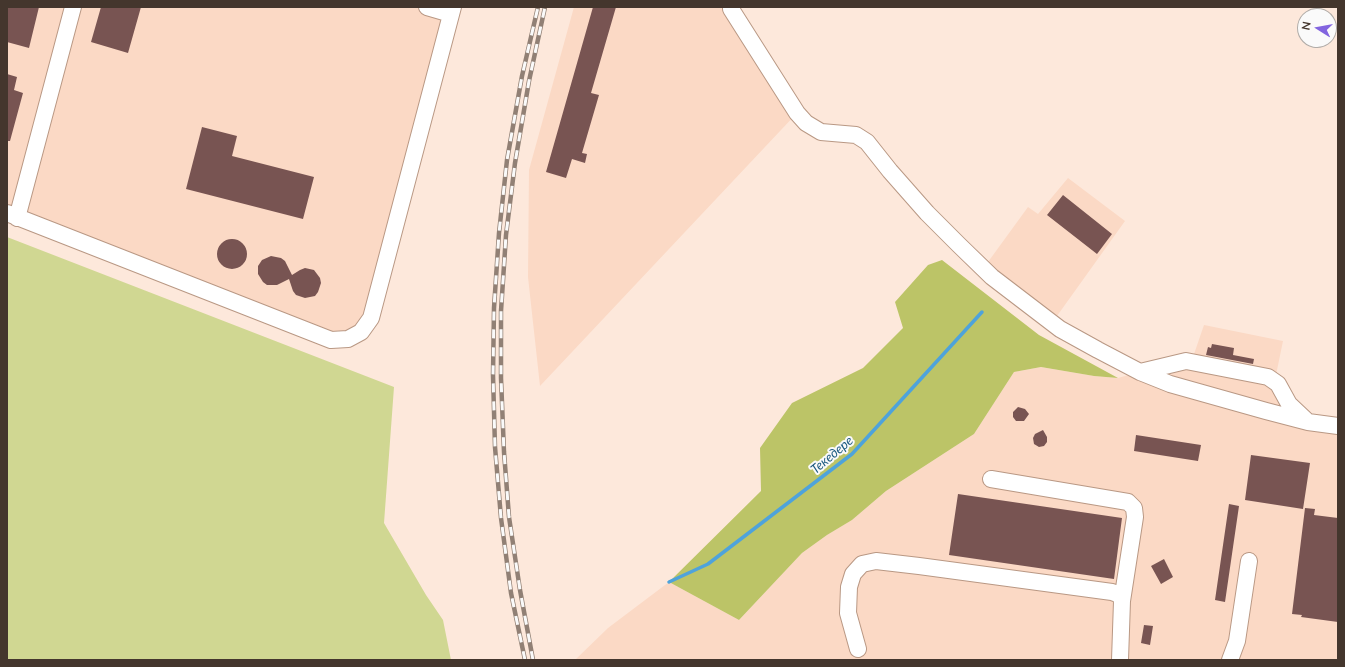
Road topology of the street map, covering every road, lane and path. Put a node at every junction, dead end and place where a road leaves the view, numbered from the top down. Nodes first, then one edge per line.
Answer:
1 (73, 7) edge
2 (427, 7) edge
3 (730, 9) dead end
4 (452, 10) edge
5 (12, 216) edge
6 (1140, 372) junction
7 (1308, 422) junction
8 (1338, 426) edge
9 (991, 479) dead end
10 (1249, 561) dead end
11 (1122, 601) junction
12 (858, 649) dead end
13 (1120, 660) edge
14 (1230, 660) edge

1 - 5 street
2 - 4 street
3 - 6 street
4 - 5 street
6 - 7 street
6 - 7 street
7 - 8 street
9 - 11 street
10 - 14 street
11 - 12 street
11 - 13 street

